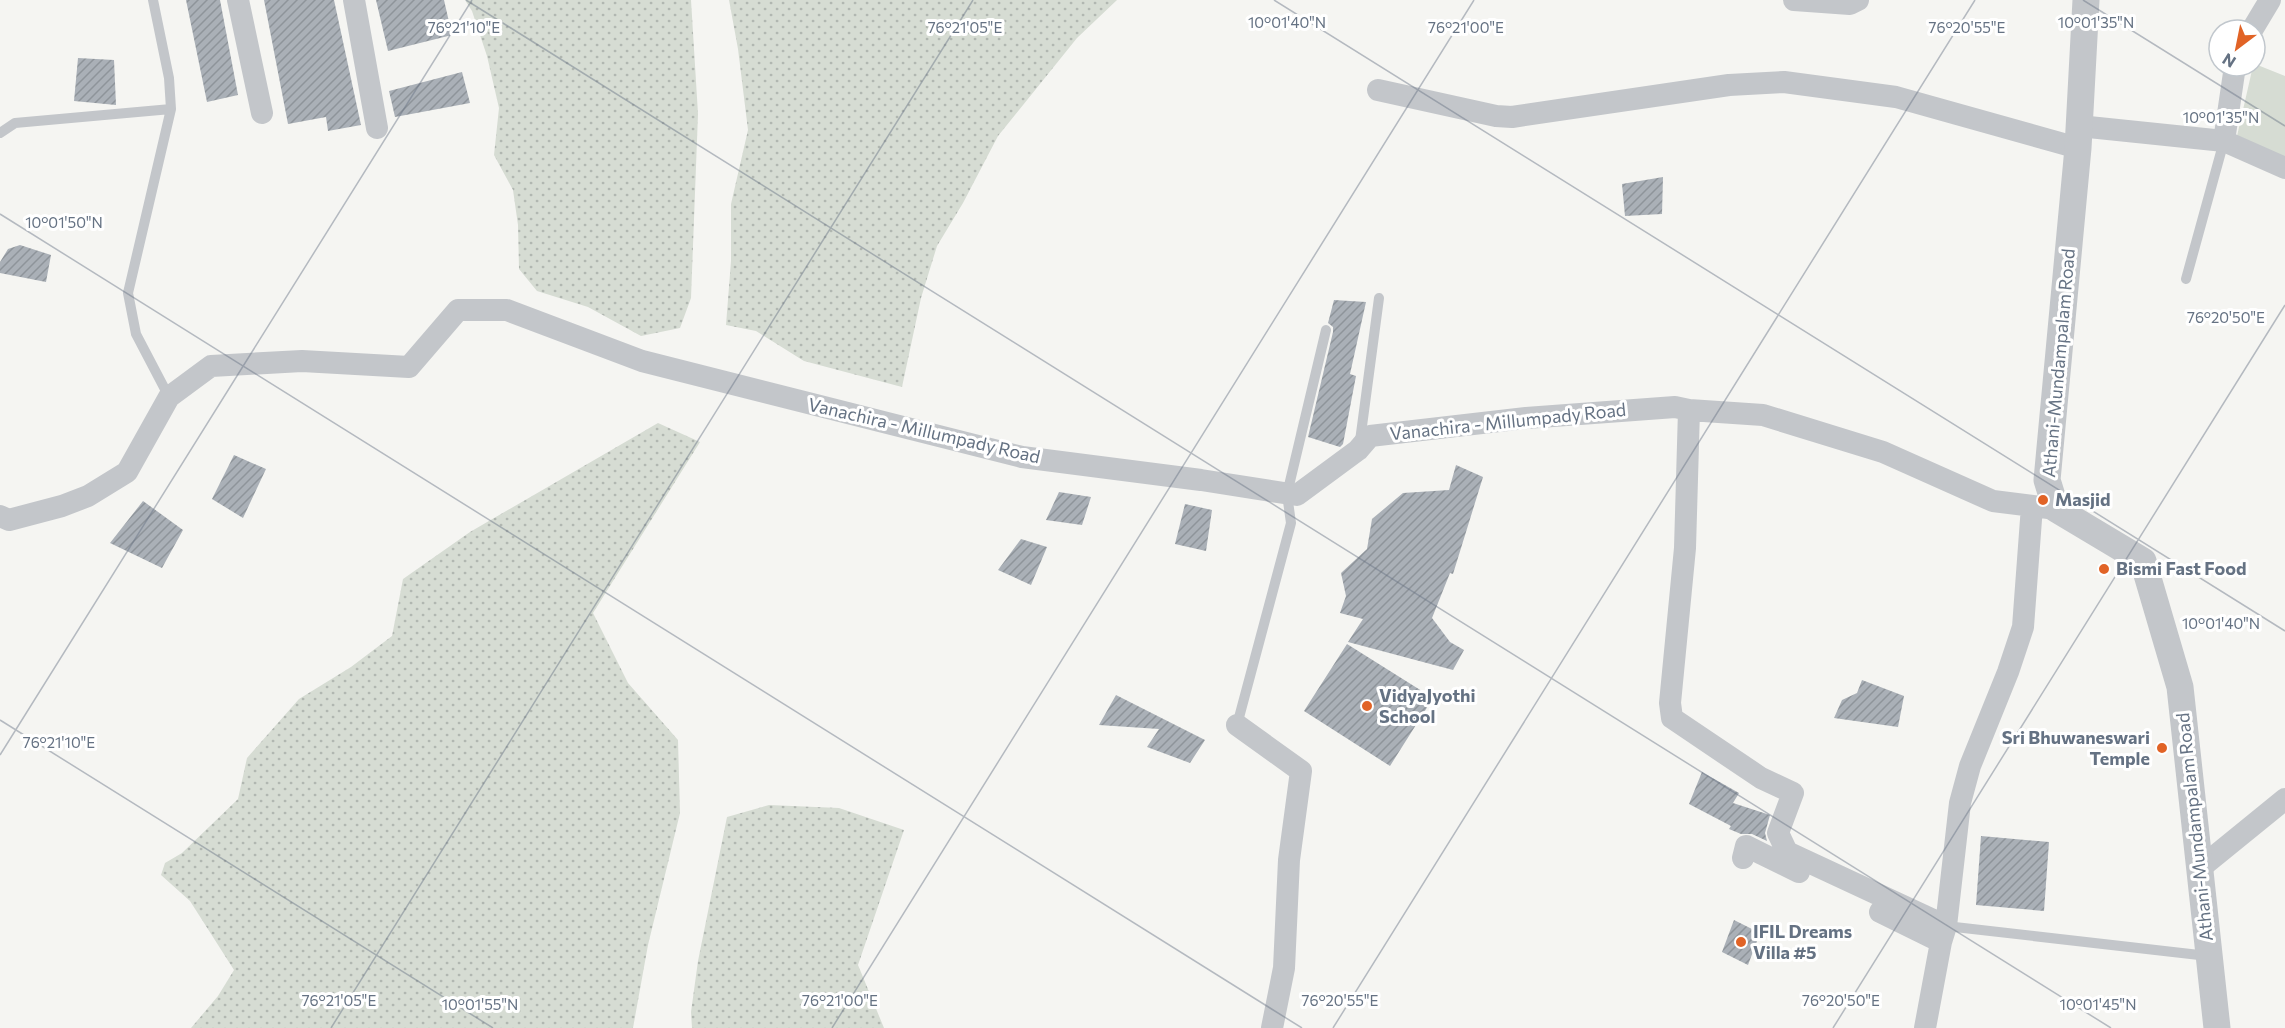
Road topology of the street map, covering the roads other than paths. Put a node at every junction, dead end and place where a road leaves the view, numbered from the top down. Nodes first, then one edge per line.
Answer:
1 (153, 0) edge
2 (238, 0) edge
3 (354, 0) edge
4 (1794, 0) edge
5 (1858, 0) edge
6 (2086, 0) edge
7 (2270, 0) edge
8 (2259, 18) edge
9 (2233, 78) edge
10 (1378, 90) dead end
11 (171, 109) junction
12 (262, 113) dead end
13 (377, 128) dead end
14 (0, 133) edge
15 (2078, 137) junction
16 (2224, 141) junction
17 (2285, 168) edge
18 (2186, 279) dead end
19 (1379, 298) dead end
20 (1326, 330) dead end
21 (169, 397) junction
22 (1689, 410) junction
23 (1358, 450) junction
24 (1287, 494) junction
25 (2044, 508) junction
26 (0, 516) edge
27 (1237, 725) joint
28 (2285, 800) edge
29 (1782, 857) junction
30 (1743, 858) dead end
31 (2199, 869) junction
32 (1943, 934) junction
33 (2208, 956) junction
34 (1272, 1028) edge
35 (1925, 1028) edge
36 (2217, 1028) edge

1 - 11 lane
2 - 12 street
3 - 13 street
4 - 5 street
6 - 15 street, Athani-Mundampalam Road
7 - 8 street
9 - 16 street
10 - 15 street
11 - 14 lane
11 - 21 lane
15 - 16 street
15 - 25 street, Athani-Mundampalam Road
16 - 17 street
16 - 18 lane
19 - 23 lane
20 - 24 lane
21 - 24 street, Vanachira - Millumpady Road
21 - 26 street, Vanachira - Millumpady Road
22 - 23 street, Vanachira - Millumpady Road
22 - 25 street, Vanachira - Millumpady Road
22 - 29 street
23 - 24 street, Vanachira - Millumpady Road
24 - 27 lane
25 - 31 street, Athani-Mundampalam Road
25 - 32 street
27 - 34 street
28 - 31 street
29 - 30 street
29 - 32 street
31 - 33 street, Athani-Mundampalam Road
32 - 33 lane
32 - 35 street
33 - 36 street, Athani-Mundampalam Road

